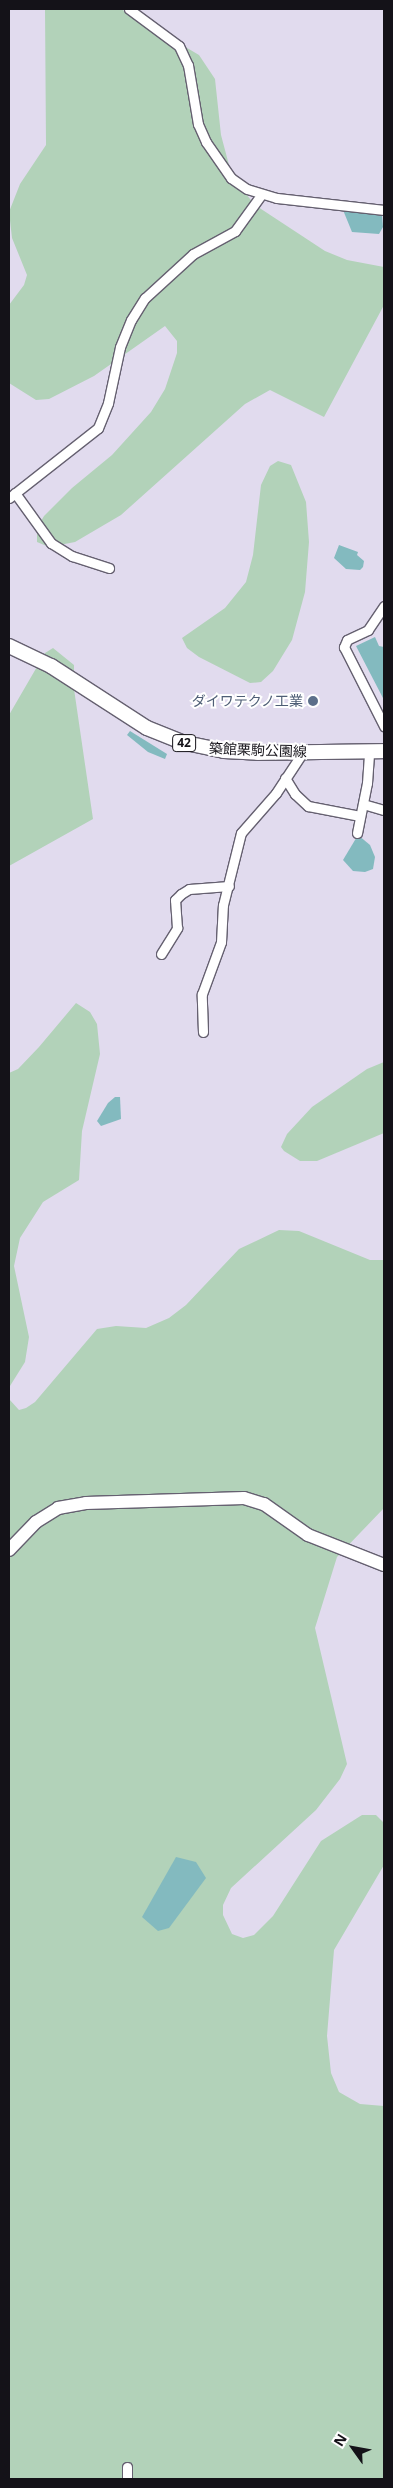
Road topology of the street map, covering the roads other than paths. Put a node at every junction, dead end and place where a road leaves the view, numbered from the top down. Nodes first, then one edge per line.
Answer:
1 (128, 9) edge
2 (260, 195) junction
3 (384, 210) edge
4 (12, 496) edge
5 (109, 568) dead end
6 (384, 606) edge
7 (9, 646) edge
8 (384, 726) edge
9 (369, 751) junction
10 (384, 751) edge
11 (303, 752) junction
12 (285, 778) junction
13 (363, 804) junction
14 (384, 810) edge
15 (360, 816) junction
16 (357, 833) dead end
17 (229, 886) junction
18 (161, 954) dead end
19 (203, 1032) dead end
20 (9, 1550) edge
21 (384, 1565) edge
22 (127, 2467) dead end
23 (127, 2479) edge

1 - 2 street
2 - 3 street
2 - 4 street
4 - 5 street
6 - 8 street
7 - 11 main road, 築館栗駒公園線 / 42
9 - 10 main road, 築館栗駒公園線 / 42
9 - 11 main road, 築館栗駒公園線 / 42
9 - 13 street
11 - 12 street
12 - 15 street
12 - 17 street
13 - 14 street
13 - 15 street
15 - 16 street
17 - 18 street
17 - 19 street
20 - 21 street
22 - 23 street

